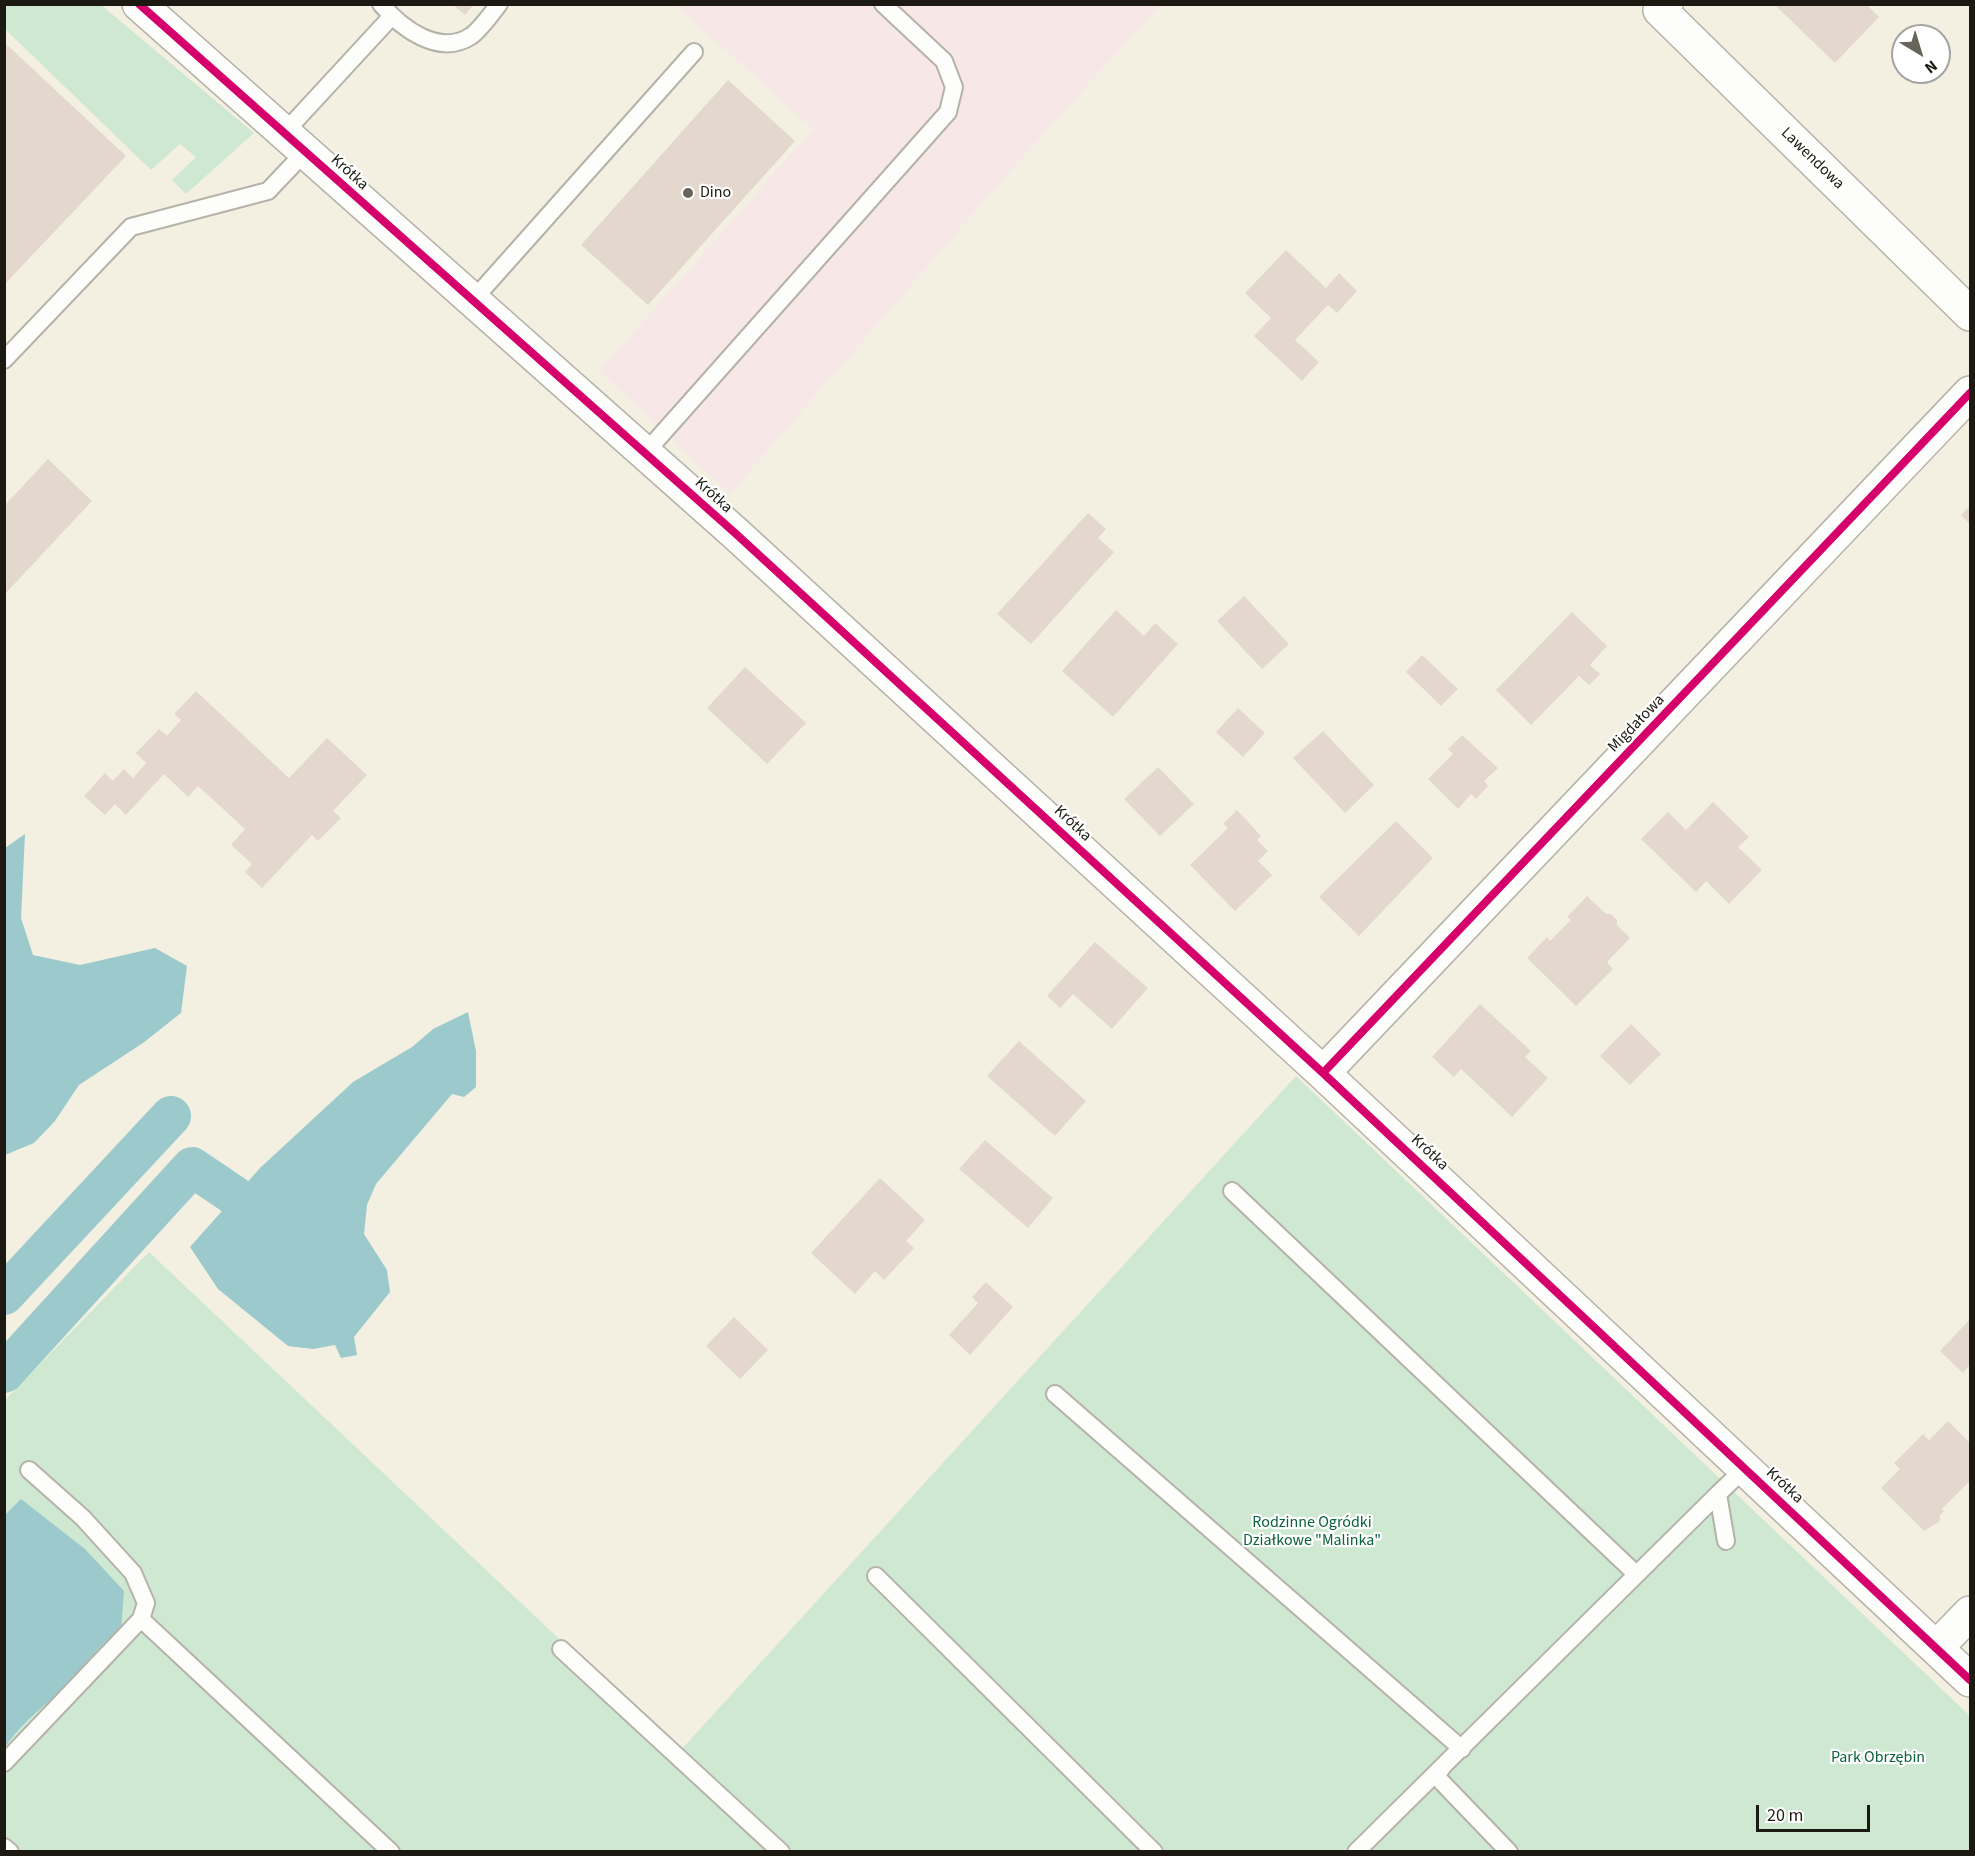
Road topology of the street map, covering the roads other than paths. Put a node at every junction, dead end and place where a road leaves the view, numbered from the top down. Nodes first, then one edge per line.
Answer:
1 (139, 4) edge
2 (499, 4) edge
3 (883, 4) edge
4 (1660, 6) edge
5 (387, 10) edge
6 (694, 52) dead end
7 (294, 142) junction
8 (473, 300) junction
9 (1971, 314) edge
10 (4, 360) edge
11 (1971, 393) edge
12 (645, 453) junction
13 (1323, 1073) junction
14 (1232, 1191) dead end
15 (1055, 1394) dead end
16 (1745, 1468) junction
17 (29, 1470) dead end
18 (1718, 1494) junction
19 (1726, 1541) dead end
20 (1636, 1574) junction
21 (876, 1576) dead end
22 (1971, 1613) edge
23 (141, 1619) junction
24 (1936, 1648) junction
25 (561, 1649) dead end
26 (1971, 1680) edge
27 (1462, 1749) junction
28 (4, 1763) edge
29 (1435, 1776) junction
30 (4, 1846) edge
31 (10, 1851) edge
32 (391, 1851) edge
33 (781, 1851) edge
34 (1154, 1851) edge
35 (1356, 1851) edge
36 (1509, 1851) edge

1 - 7 street, Krótka
2 - 5 lane
3 - 12 lane
4 - 9 street, Lawendowa
5 - 7 lane
6 - 8 lane
7 - 8 street, Krótka
7 - 10 lane
8 - 12 street, Krótka
11 - 13 street, Migdałowa
12 - 13 street, Krótka
13 - 16 street, Krótka
14 - 20 lane
15 - 27 lane
16 - 18 lane
16 - 24 street, Krótka
17 - 23 lane
18 - 19 lane
18 - 20 lane
20 - 27 lane
21 - 34 lane
22 - 24 street
23 - 28 lane
23 - 32 lane
24 - 26 street, Krótka
25 - 33 lane
27 - 29 lane
29 - 35 lane
29 - 36 lane
30 - 31 lane

